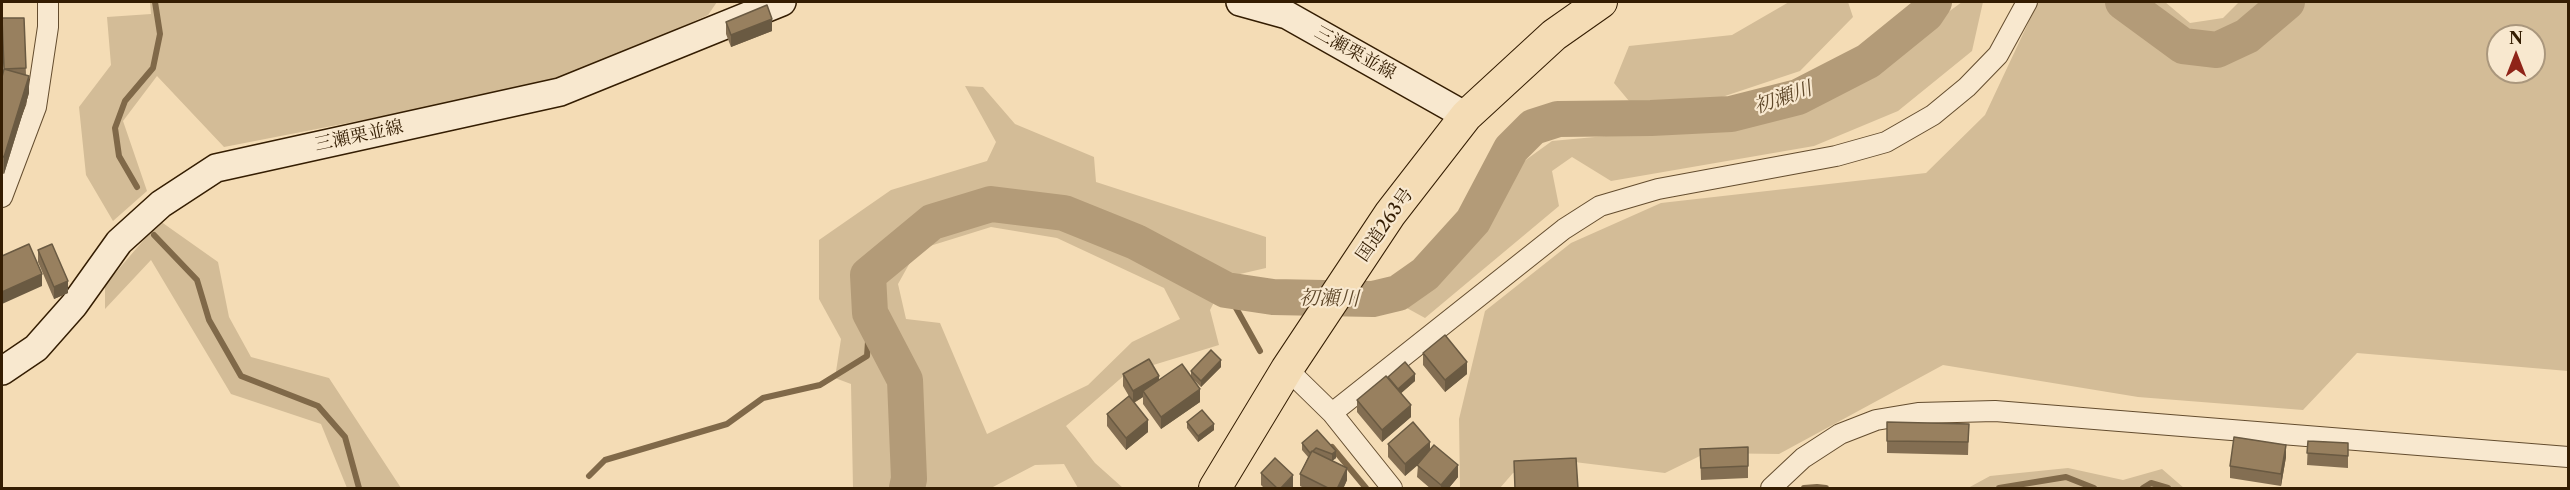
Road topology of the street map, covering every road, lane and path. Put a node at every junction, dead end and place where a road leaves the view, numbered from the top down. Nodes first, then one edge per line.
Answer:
1 (48, 2) edge
2 (782, 2) edge
3 (1240, 2) edge
4 (1601, 2) edge
5 (2026, 3) edge
6 (1466, 116) junction
7 (2, 197) edge
8 (1287, 369) junction
9 (2, 371) edge
10 (1332, 413) junction
11 (2568, 458) edge
12 (1215, 489) edge
13 (1392, 489) edge
14 (1772, 489) edge

1 - 7 street
2 - 9 main road, 三瀬栗並線
3 - 6 main road, 三瀬栗並線
4 - 6 highway, 国道263号
5 - 10 street
6 - 8 highway, 国道263号
8 - 10 street
8 - 12 highway, 国道263号
10 - 13 street
11 - 14 street

